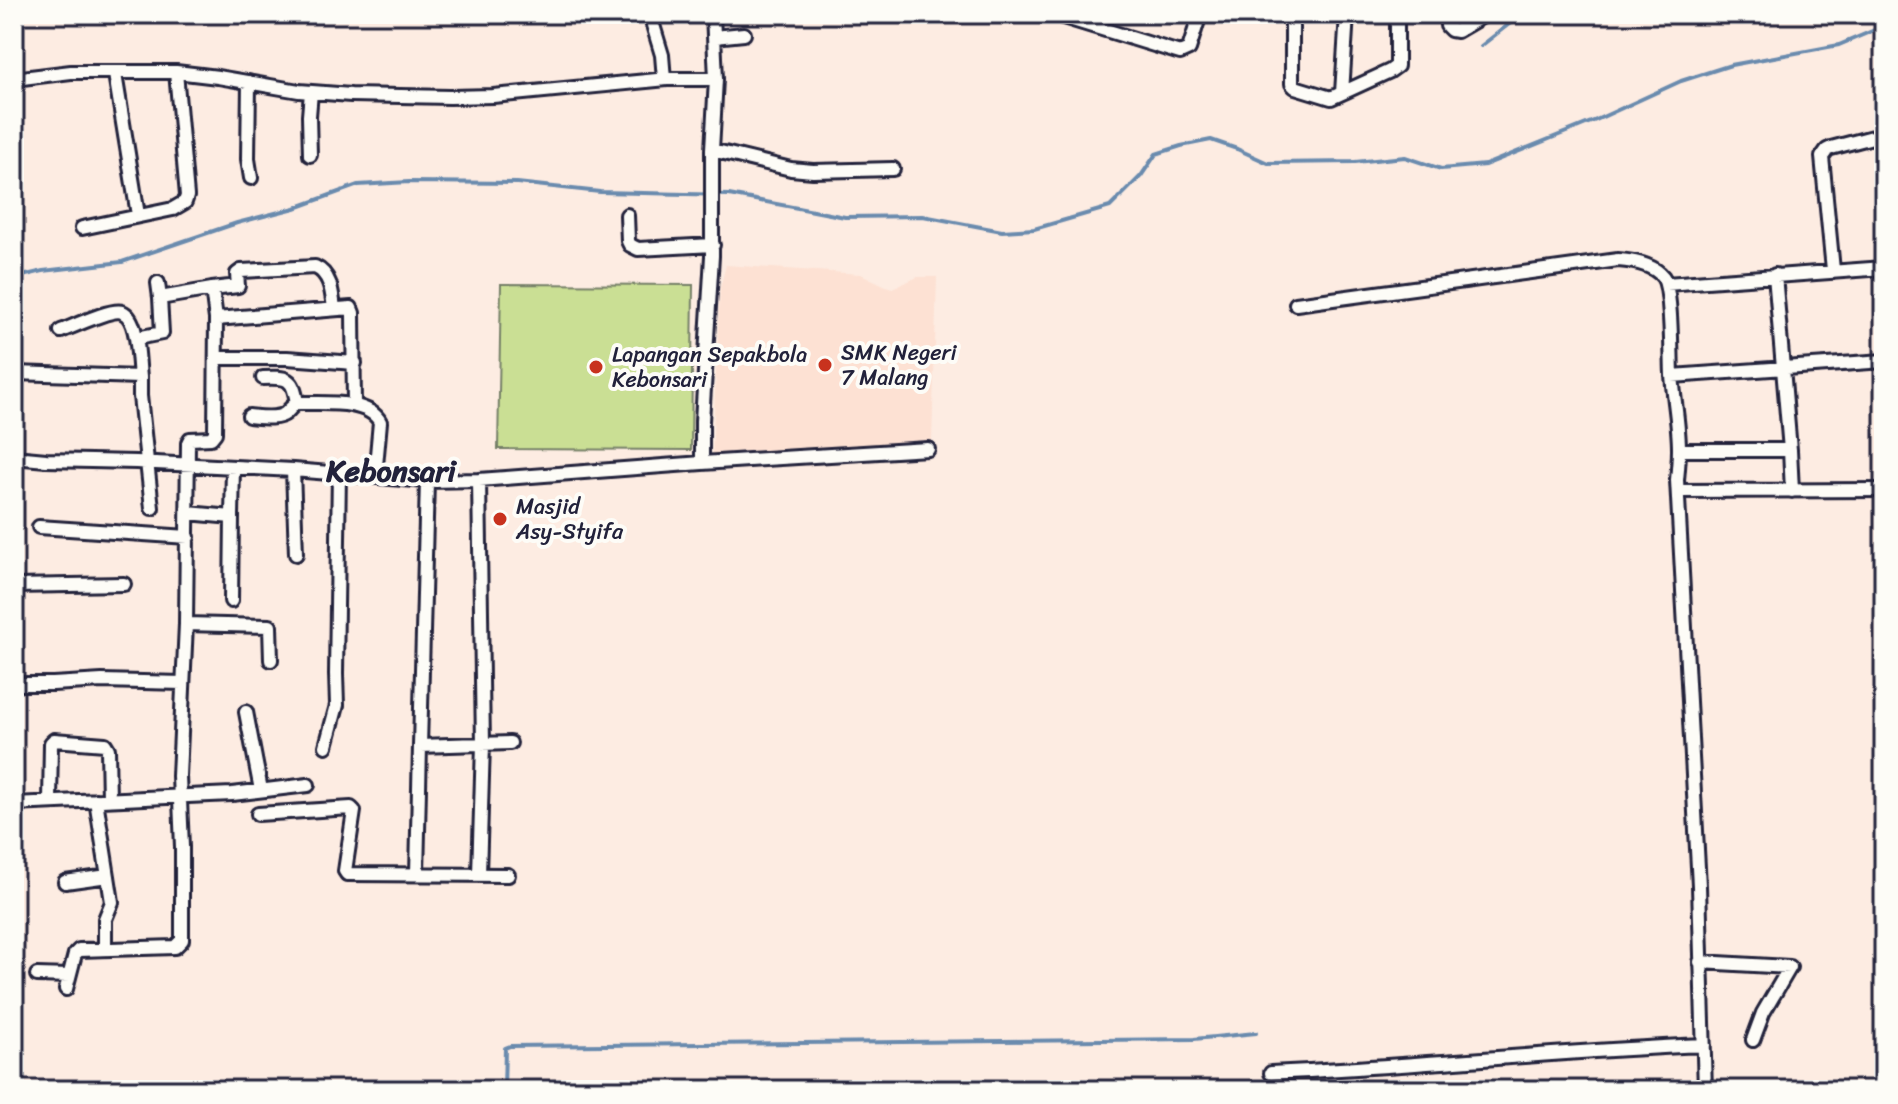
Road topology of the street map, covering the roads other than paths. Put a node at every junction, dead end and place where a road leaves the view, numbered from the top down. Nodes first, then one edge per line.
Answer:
1 (653, 14) edge
2 (713, 14) edge
3 (1053, 14) edge
4 (1200, 14) edge
5 (1292, 14) edge
6 (1347, 14) edge
7 (1397, 14) edge
8 (1447, 14) edge
9 (1486, 14) edge
10 (744, 34) dead end
11 (714, 37) junction
12 (176, 72) junction
13 (115, 74) junction
14 (14, 79) edge
15 (664, 79) junction
16 (716, 79) junction
17 (249, 82) junction
18 (311, 92) junction
19 (1342, 93) junction
20 (1884, 134) edge
21 (712, 150) junction
22 (310, 155) dead end
23 (893, 169) dead end
24 (251, 178) dead end
25 (138, 215) junction
26 (627, 215) dead end
27 (82, 228) dead end
28 (713, 245) junction
29 (1884, 268) edge
30 (1833, 270) junction
31 (1775, 275) junction
32 (158, 283) dead end
33 (1666, 284) junction
34 (212, 289) junction
35 (160, 298) junction
36 (1296, 304) dead end
37 (334, 309) junction
38 (216, 319) junction
39 (61, 331) dead end
40 (137, 338) junction
41 (216, 358) junction
42 (1884, 361) edge
43 (355, 363) junction
44 (1782, 367) junction
45 (14, 373) edge
46 (1672, 376) junction
47 (140, 377) junction
48 (263, 378) dead end
49 (297, 403) junction
50 (354, 405) junction
51 (249, 416) dead end
52 (928, 449) dead end
53 (1679, 450) junction
54 (1790, 450) junction
55 (14, 457) edge
56 (147, 463) junction
57 (702, 463) junction
58 (188, 466) junction
59 (233, 467) junction
60 (293, 470) junction
61 (339, 473) junction
62 (375, 477) junction
63 (479, 480) junction
64 (427, 481) junction
65 (1884, 490) edge
66 (1678, 491) junction
67 (1792, 491) junction
68 (152, 508) dead end
69 (188, 513) junction
70 (232, 517) junction
71 (39, 527) dead end
72 (188, 537) junction
73 (296, 554) dead end
74 (124, 584) dead end
75 (14, 586) edge
76 (231, 601) dead end
77 (186, 624) junction
78 (271, 660) dead end
79 (183, 683) junction
80 (14, 684) edge
81 (246, 712) dead end
82 (510, 743) dead end
83 (483, 744) junction
84 (326, 746) dead end
85 (420, 746) junction
86 (308, 785) dead end
87 (261, 790) junction
88 (180, 796) junction
89 (103, 800) junction
90 (50, 802) junction
91 (14, 804) edge
92 (258, 814) dead end
93 (417, 874) junction
94 (479, 874) junction
95 (508, 875) dead end
96 (108, 876) junction
97 (65, 882) dead end
98 (105, 949) junction
99 (1700, 962) junction
100 (37, 975) dead end
101 (1753, 1040) dead end
102 (1704, 1045) junction
103 (1271, 1073) dead end
104 (1705, 1090) edge

1 - 15 street
2 - 11 street
3 - 4 street
5 - 19 street
6 - 19 street
7 - 19 street
8 - 9 street
10 - 11 street
11 - 16 street
12 - 13 street
12 - 17 street
12 - 25 street
13 - 14 street
13 - 25 street
15 - 16 street
15 - 18 street
16 - 21 street
17 - 18 street
17 - 24 street
18 - 22 street
20 - 30 street
21 - 23 street
21 - 28 street
25 - 27 street
26 - 28 street
28 - 57 street
29 - 30 street
30 - 31 street
31 - 33 street
31 - 44 street
32 - 35 street
33 - 36 street
33 - 46 street
34 - 35 street
34 - 37 street
34 - 38 street
35 - 40 street
37 - 38 street
37 - 43 street
38 - 41 street
39 - 40 street
40 - 47 street
41 - 43 street
41 - 58 street
42 - 44 street
43 - 50 street
44 - 46 street
44 - 54 street
45 - 47 street
46 - 53 street
47 - 56 street
48 - 49 street
49 - 50 street
49 - 51 street
50 - 62 street
52 - 57 street
53 - 54 street
53 - 66 street
54 - 67 street
55 - 56 street
56 - 58 street
56 - 68 street
57 - 63 street
58 - 59 street
58 - 69 street
59 - 60 street
59 - 70 street
60 - 61 street
60 - 73 street
61 - 62 street
61 - 84 street
62 - 64 street
63 - 64 street
63 - 83 street
64 - 85 street
65 - 67 street
66 - 67 street
66 - 99 street
69 - 70 street
69 - 72 street
70 - 76 street
71 - 72 street
72 - 77 street
74 - 75 street
77 - 78 street
77 - 79 street
79 - 80 street
79 - 88 street
81 - 87 street
82 - 83 street
83 - 85 street
83 - 94 street
85 - 93 street
86 - 87 street
87 - 88 street
88 - 89 street
88 - 98 street
89 - 90 street
89 - 90 street
89 - 96 street
90 - 91 street
92 - 93 street
93 - 94 street
94 - 95 street
96 - 97 street
96 - 98 street
98 - 100 street
99 - 101 street
99 - 102 street
102 - 103 street
102 - 104 street

